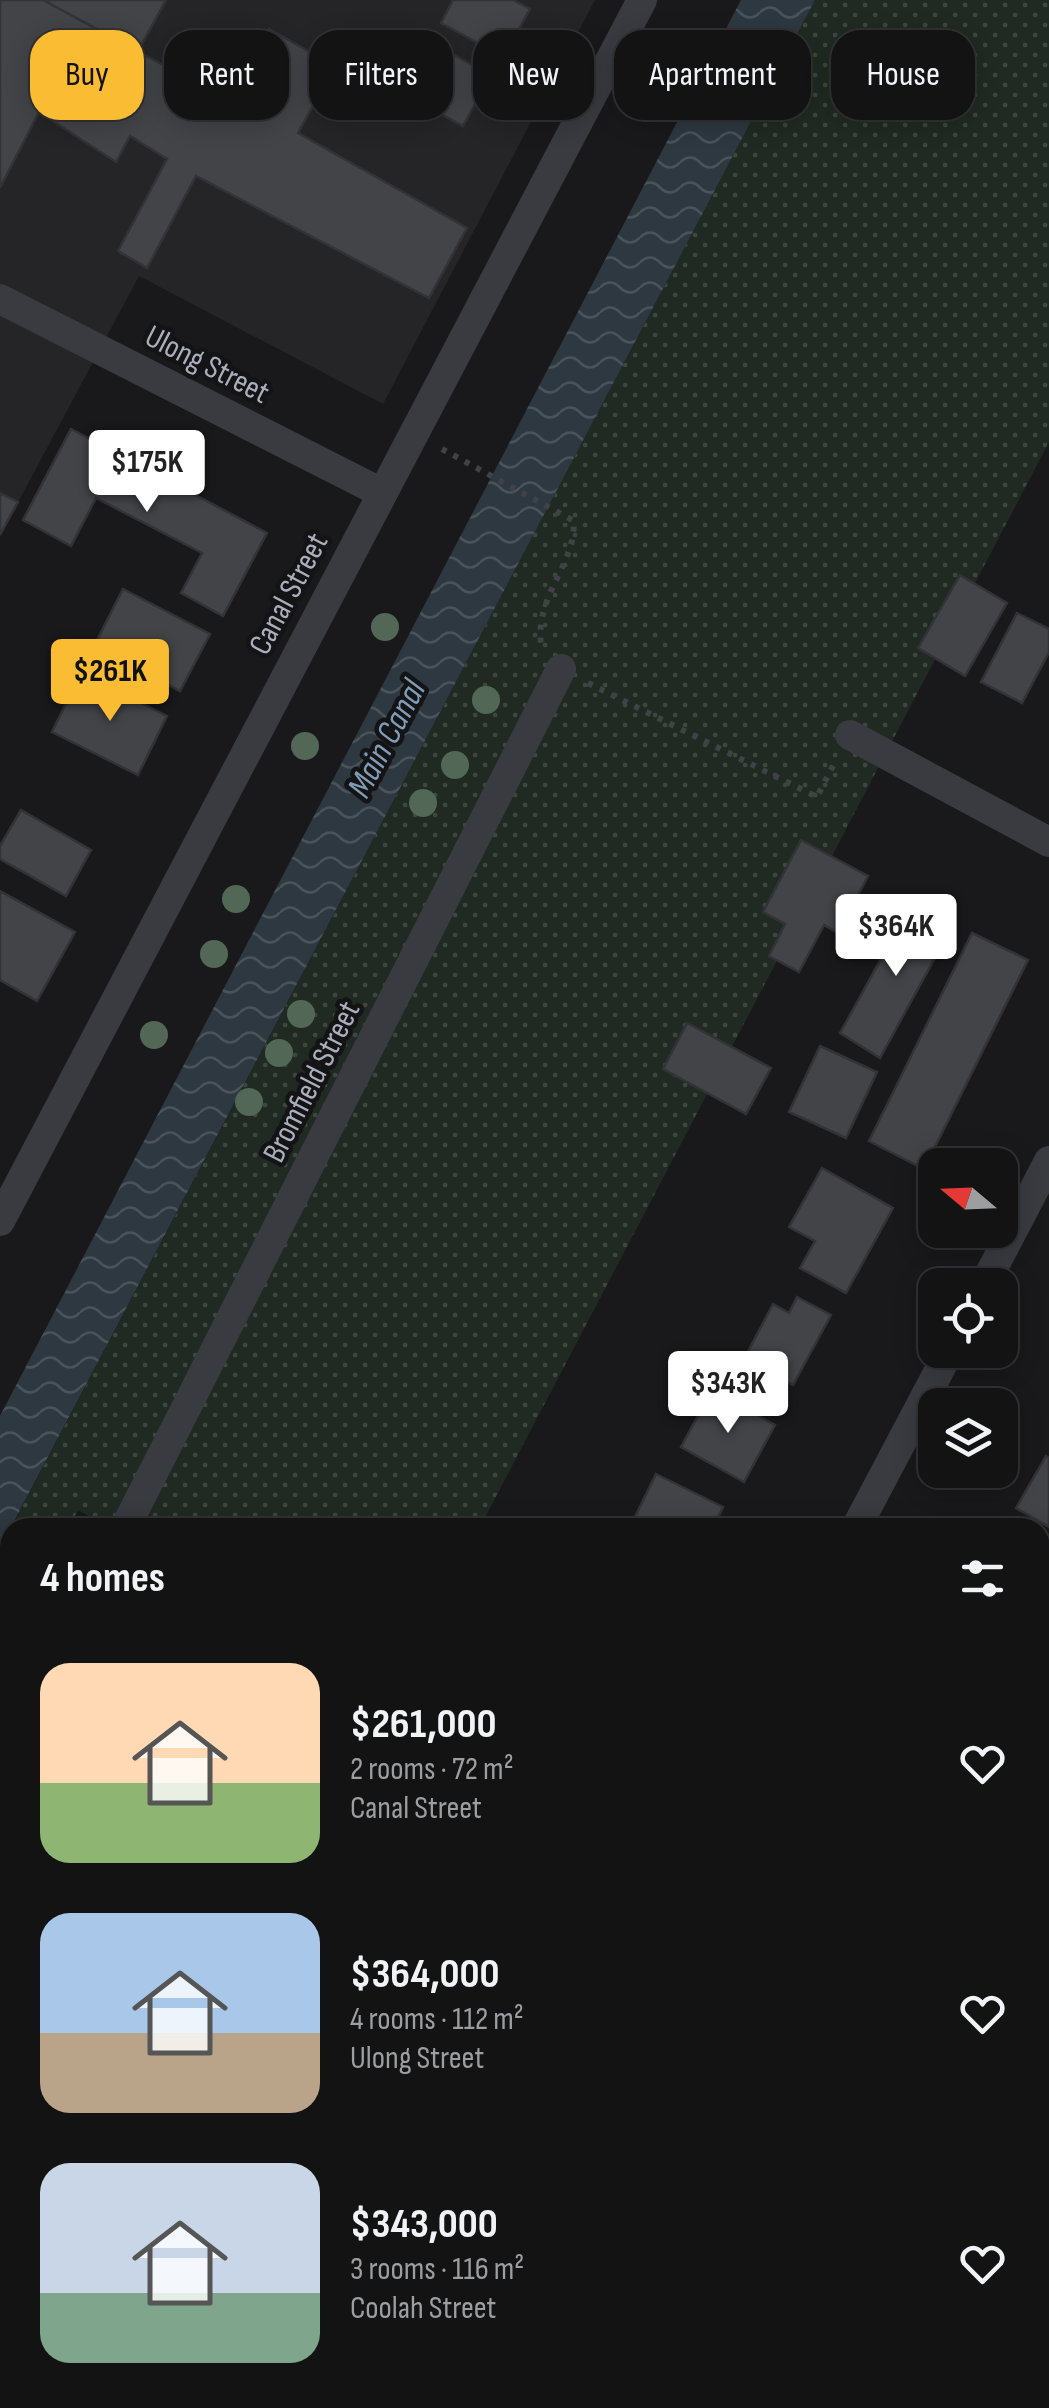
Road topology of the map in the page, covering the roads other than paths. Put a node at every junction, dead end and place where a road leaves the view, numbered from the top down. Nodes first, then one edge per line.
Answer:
1 (642, 0) edge
2 (0, 299) edge
3 (382, 493) junction
4 (561, 668) road end
5 (843, 747) road end
6 (1049, 842) edge
7 (1049, 1160) edge
8 (0, 1220) edge
9 (993, 1268) edge
10 (940, 1368) edge
11 (130, 1518) edge
12 (861, 1518) edge

1 - 3 street, Canal Street
2 - 3 street, Ulong Street
3 - 8 street, Canal Street
4 - 11 street, Bromfield Street
5 - 6 street
7 - 9 street
10 - 12 street

